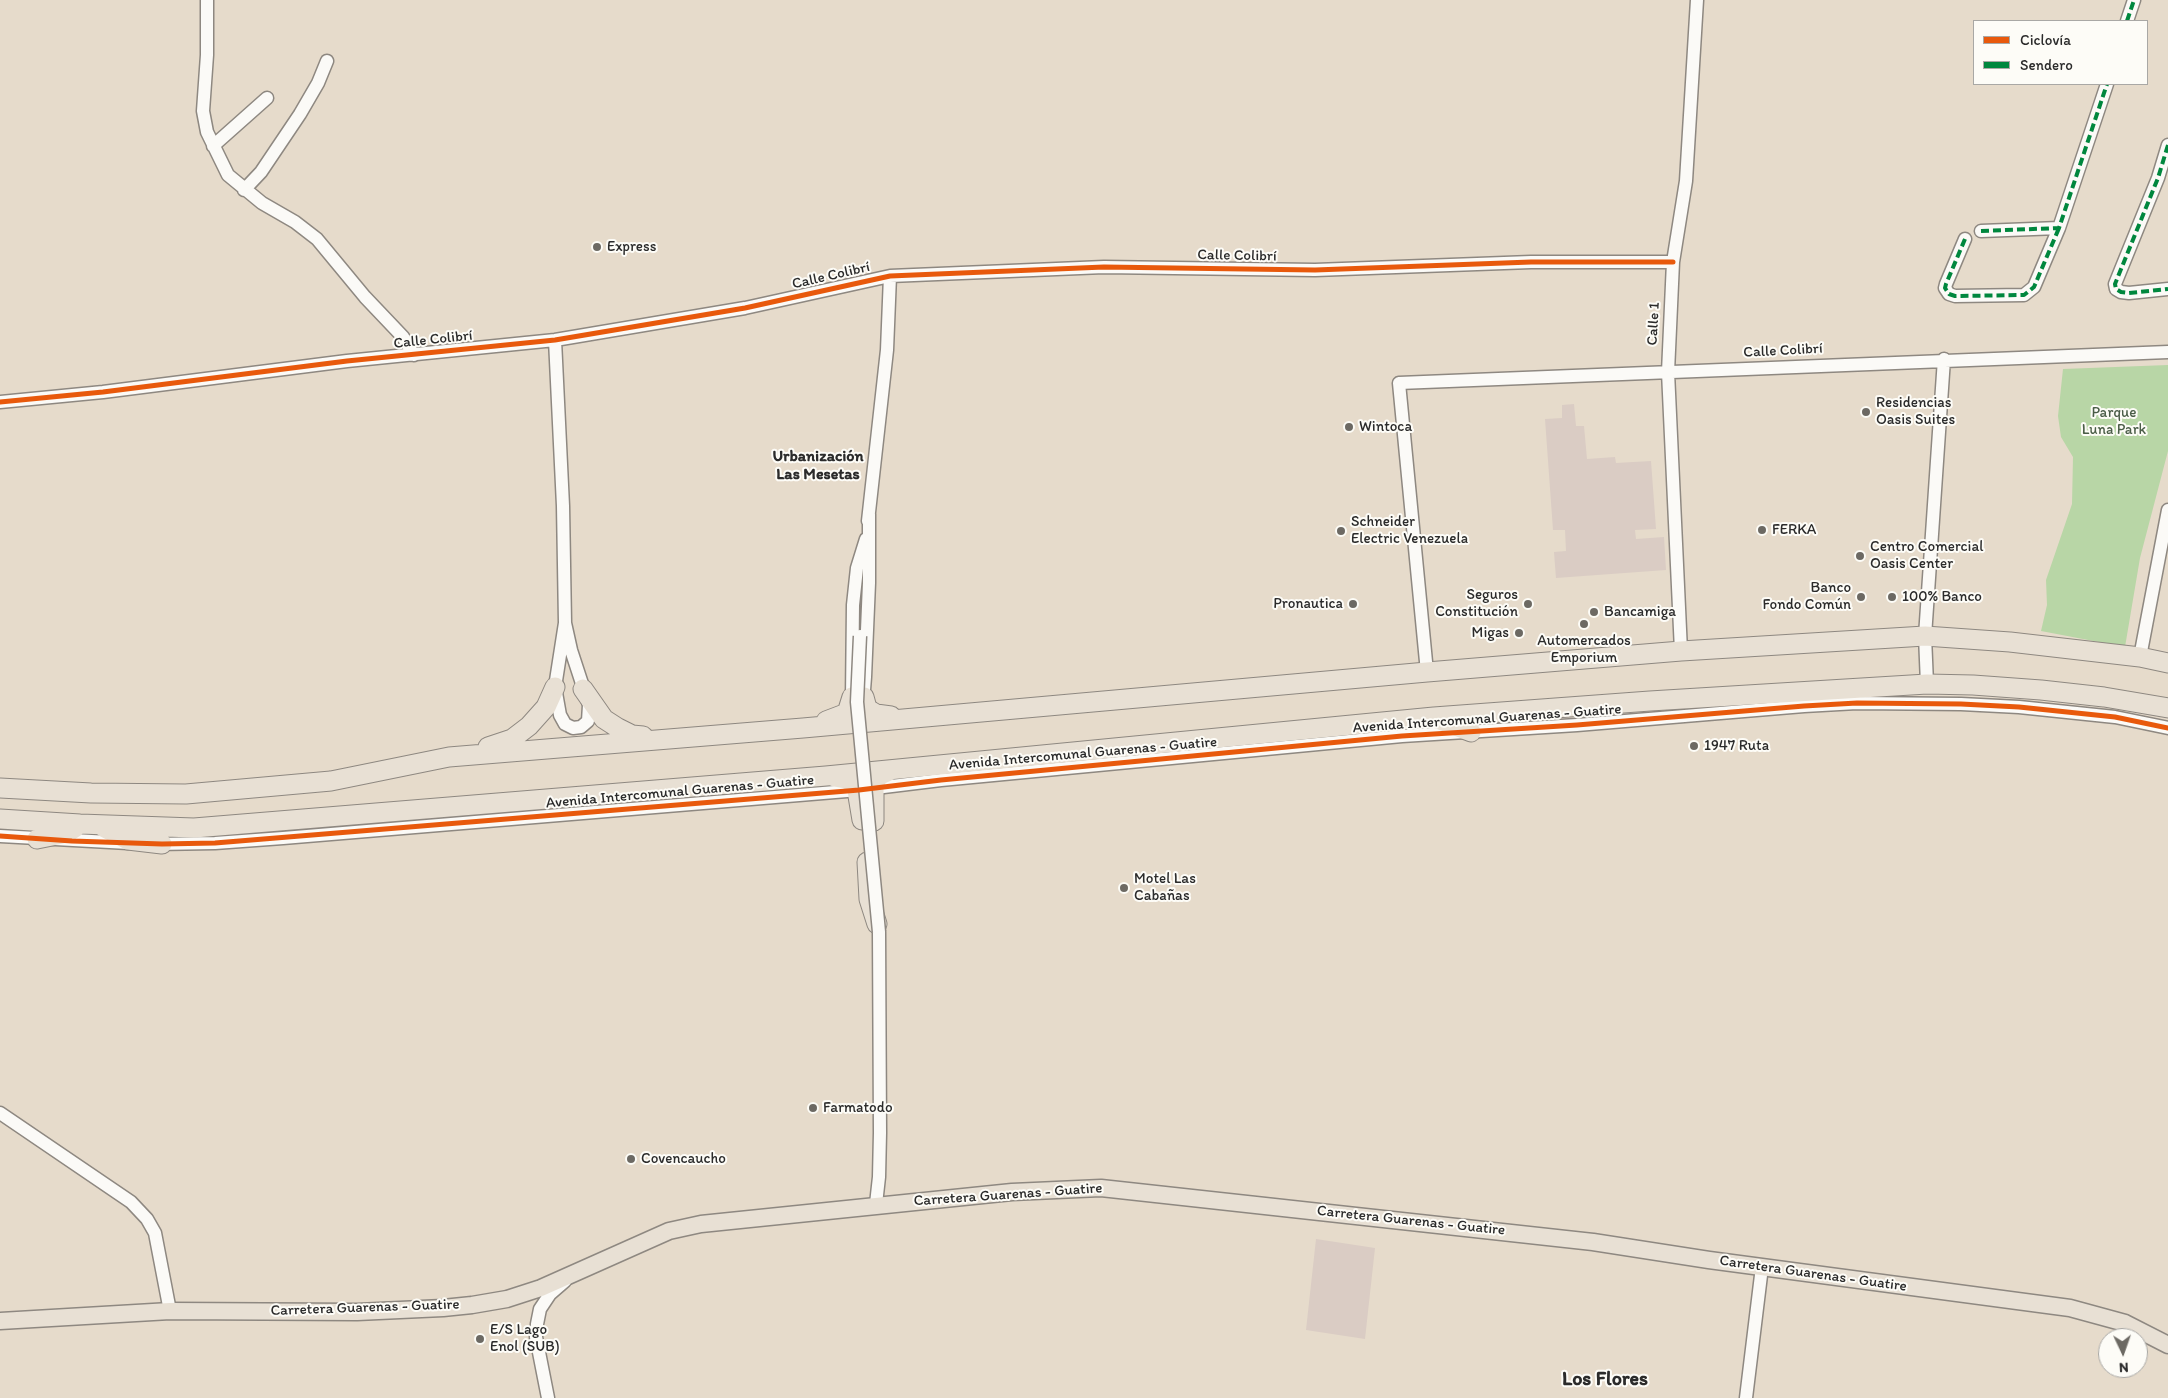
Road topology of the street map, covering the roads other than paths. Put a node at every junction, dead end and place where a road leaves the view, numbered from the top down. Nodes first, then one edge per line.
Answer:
1 (207, 0) edge
2 (1697, 0) edge
3 (2134, 0) edge
4 (2127, 20) edge
5 (328, 61) dead end
6 (2107, 85) edge
7 (267, 98) dead end
8 (2168, 145) edge
9 (213, 146) junction
10 (244, 190) junction
11 (2059, 228) junction
12 (1981, 231) dead end
13 (1965, 239) dead end
14 (1673, 262) junction
15 (890, 276) junction
16 (2168, 289) edge
17 (555, 340) junction
18 (2168, 352) edge
19 (414, 355) junction
20 (1944, 359) junction
21 (1668, 372) junction
22 (0, 402) edge
23 (2168, 510) edge
24 (870, 514) junction
25 (866, 539) junction
26 (566, 623) junction
27 (1925, 636) junction
28 (1681, 651) junction
29 (2140, 657) junction
30 (2168, 662) edge
31 (1427, 672) junction
32 (1927, 684) junction
33 (555, 687) junction
34 (583, 689) junction
35 (858, 697) junction
36 (2168, 708) edge
37 (920, 716) junction
38 (1434, 717) junction
39 (804, 728) junction
40 (2168, 728) edge
41 (1470, 732) junction
42 (667, 738) junction
43 (449, 757) junction
44 (981, 761) junction
45 (891, 770) junction
46 (826, 776) junction
47 (941, 780) junction
48 (0, 788) edge
49 (866, 789) junction
50 (0, 819) edge
51 (80, 824) junction
52 (100, 825) junction
53 (0, 836) edge
54 (38, 839) junction
55 (162, 844) junction
56 (879, 932) junction
57 (0, 1113) edge
58 (876, 1204) junction
59 (1762, 1267) junction
60 (576, 1271) junction
61 (170, 1311) junction
62 (0, 1321) edge
63 (2168, 1345) edge
64 (548, 1398) edge
65 (1746, 1398) edge

1 - 9 street
2 - 14 street, Calle 1
3 - 4 street
5 - 10 street
6 - 11 street
7 - 9 street
8 - 16 street
9 - 10 street
10 - 19 street
11 - 12 street
11 - 13 street
14 - 15 street, Calle Colibrí
14 - 21 street, Calle 1
15 - 17 street, Calle Colibrí
15 - 24 street
17 - 19 street, Calle Colibrí
17 - 26 street
18 - 20 street, Calle Colibrí
19 - 22 street, Calle Colibrí
20 - 21 street, Calle Colibrí
20 - 27 street
21 - 28 street, Calle 1
21 - 31 street, Calle Colibrí
23 - 29 street
24 - 25 street
24 - 35 street
25 - 35 street
25 - 56 street, bridge
26 - 33 street
26 - 34 street
27 - 28 highway
27 - 29 highway
27 - 32 street
28 - 31 highway
29 - 30 highway
31 - 37 highway
32 - 36 highway, Avenida Intercomunal Guarenas - Guatire
32 - 38 highway, Avenida Intercomunal Guarenas - Guatire
33 - 34 street
33 - 43 highway
34 - 42 highway
35 - 37 highway
35 - 39 highway
37 - 39 highway
38 - 41 highway
38 - 44 highway, Avenida Intercomunal Guarenas - Guatire
39 - 42 highway
40 - 41 street, Avenida Intercomunal Guarenas - Guatire
41 - 47 street, Avenida Intercomunal Guarenas - Guatire
42 - 43 highway
43 - 48 highway
44 - 45 highway, Avenida Intercomunal Guarenas - Guatire
44 - 47 highway
45 - 46 highway, Avenida Intercomunal Guarenas - Guatire
45 - 49 highway
46 - 49 highway
46 - 52 highway, Avenida Intercomunal Guarenas - Guatire
47 - 49 street, Avenida Intercomunal Guarenas - Guatire
49 - 55 street, Avenida Intercomunal Guarenas - Guatire
49 - 56 highway
50 - 51 highway, Avenida Intercomunal Guarenas - Guatire
51 - 52 highway, Avenida Intercomunal Guarenas - Guatire
51 - 54 highway
52 - 55 highway
53 - 54 street, Avenida Intercomunal Guarenas - Guatire
54 - 55 street, Avenida Intercomunal Guarenas - Guatire
56 - 58 street
57 - 61 street
58 - 59 main road, Carretera Guarenas - Guatire
58 - 60 main road, Carretera Guarenas - Guatire
59 - 63 main road, Carretera Guarenas - Guatire
59 - 65 street
60 - 61 main road, Carretera Guarenas - Guatire
60 - 64 street
61 - 62 main road, Carretera Guarenas - Guatire

